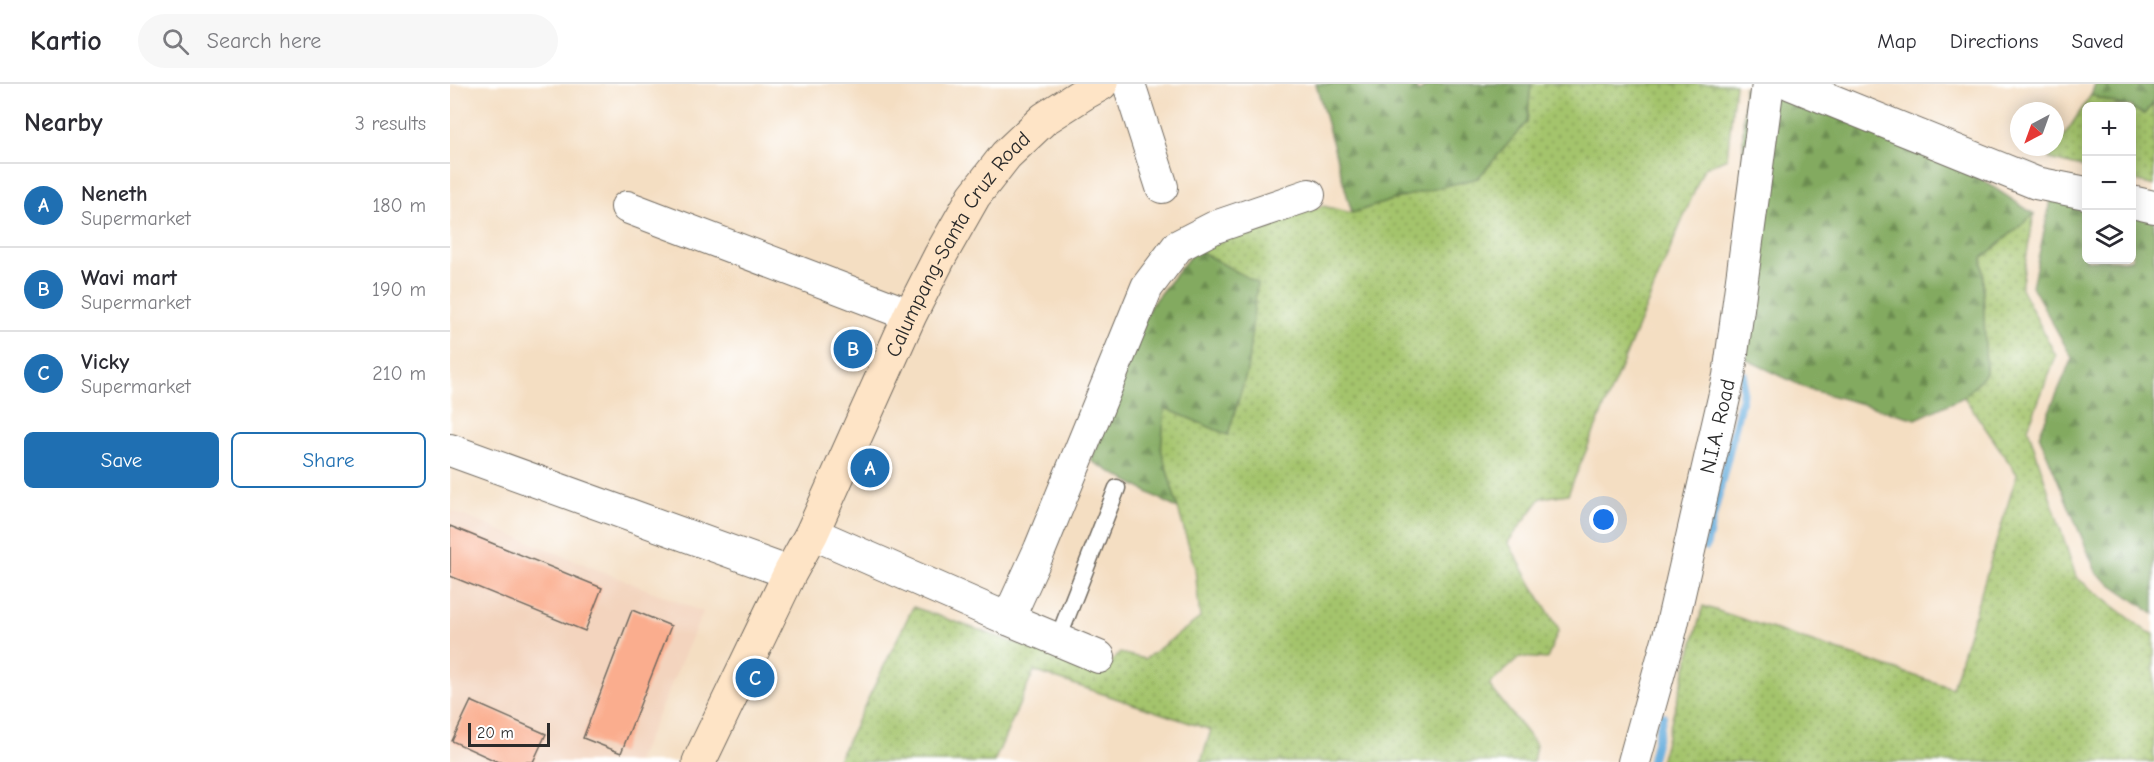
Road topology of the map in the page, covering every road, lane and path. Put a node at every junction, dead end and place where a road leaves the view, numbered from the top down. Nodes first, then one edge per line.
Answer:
1 (1128, 84) edge
2 (1768, 84) edge
3 (1791, 84) edge
4 (1085, 87) edge
5 (1162, 187) dead end
6 (2082, 192) edge
7 (1309, 195) dead end
8 (2136, 203) edge
9 (627, 207) dead end
10 (2154, 207) edge
11 (910, 315) junction
12 (450, 450) edge
13 (1117, 488) dead end
14 (812, 533) junction
15 (790, 573) junction
16 (1008, 619) junction
17 (1058, 639) junction
18 (1100, 657) dead end
19 (699, 762) edge
20 (1634, 762) edge

1 - 5 street
2 - 20 street, N.I.A. Road
3 - 6 street
4 - 11 main road, Calumpang-Santa Cruz Road
7 - 16 street
8 - 10 street
9 - 11 street
11 - 14 main road, Calumpang-Santa Cruz Road
12 - 15 street
13 - 17 lane
14 - 15 main road, Calumpang-Santa Cruz Road
14 - 16 street
15 - 19 main road, Calumpang-Santa Cruz Road
16 - 17 street
17 - 18 street

